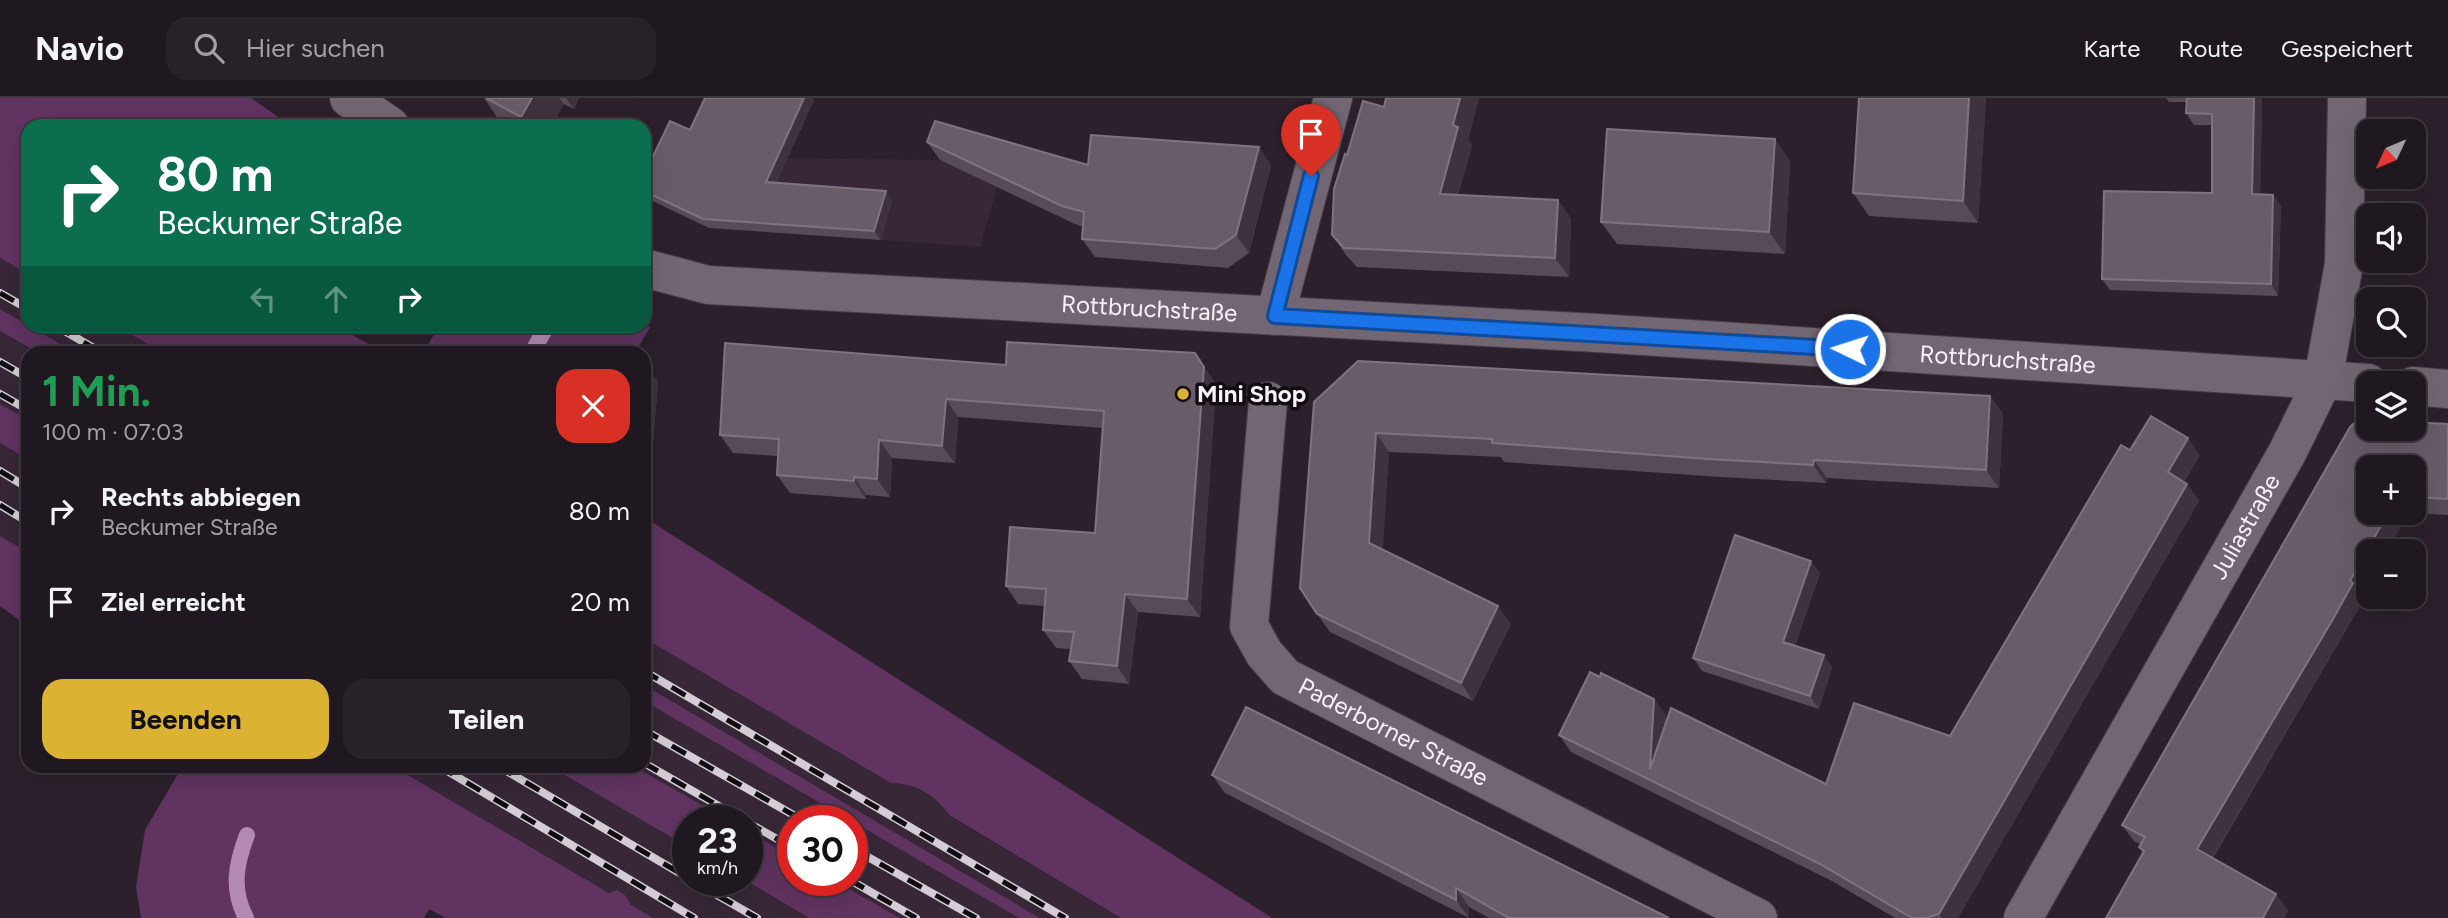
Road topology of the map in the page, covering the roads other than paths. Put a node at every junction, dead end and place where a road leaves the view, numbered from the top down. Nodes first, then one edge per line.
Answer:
1 (349, 98) edge
2 (1332, 98) edge
3 (2347, 98) edge
4 (380, 119) edge
5 (651, 270) edge
6 (1275, 316) junction
7 (2323, 380) junction
8 (2356, 382) edge
9 (2426, 387) edge
10 (2448, 388) edge
11 (1268, 401) dead end
12 (1758, 918) edge
13 (2023, 918) edge

1 - 4 street
2 - 6 street
3 - 7 street, Juliastraße
5 - 6 street, Rottbruchstraße
6 - 7 street, Rottbruchstraße
7 - 8 street, Rottbruchstraße
7 - 13 street, Juliastraße
9 - 10 street
11 - 12 street, Paderborner Straße

